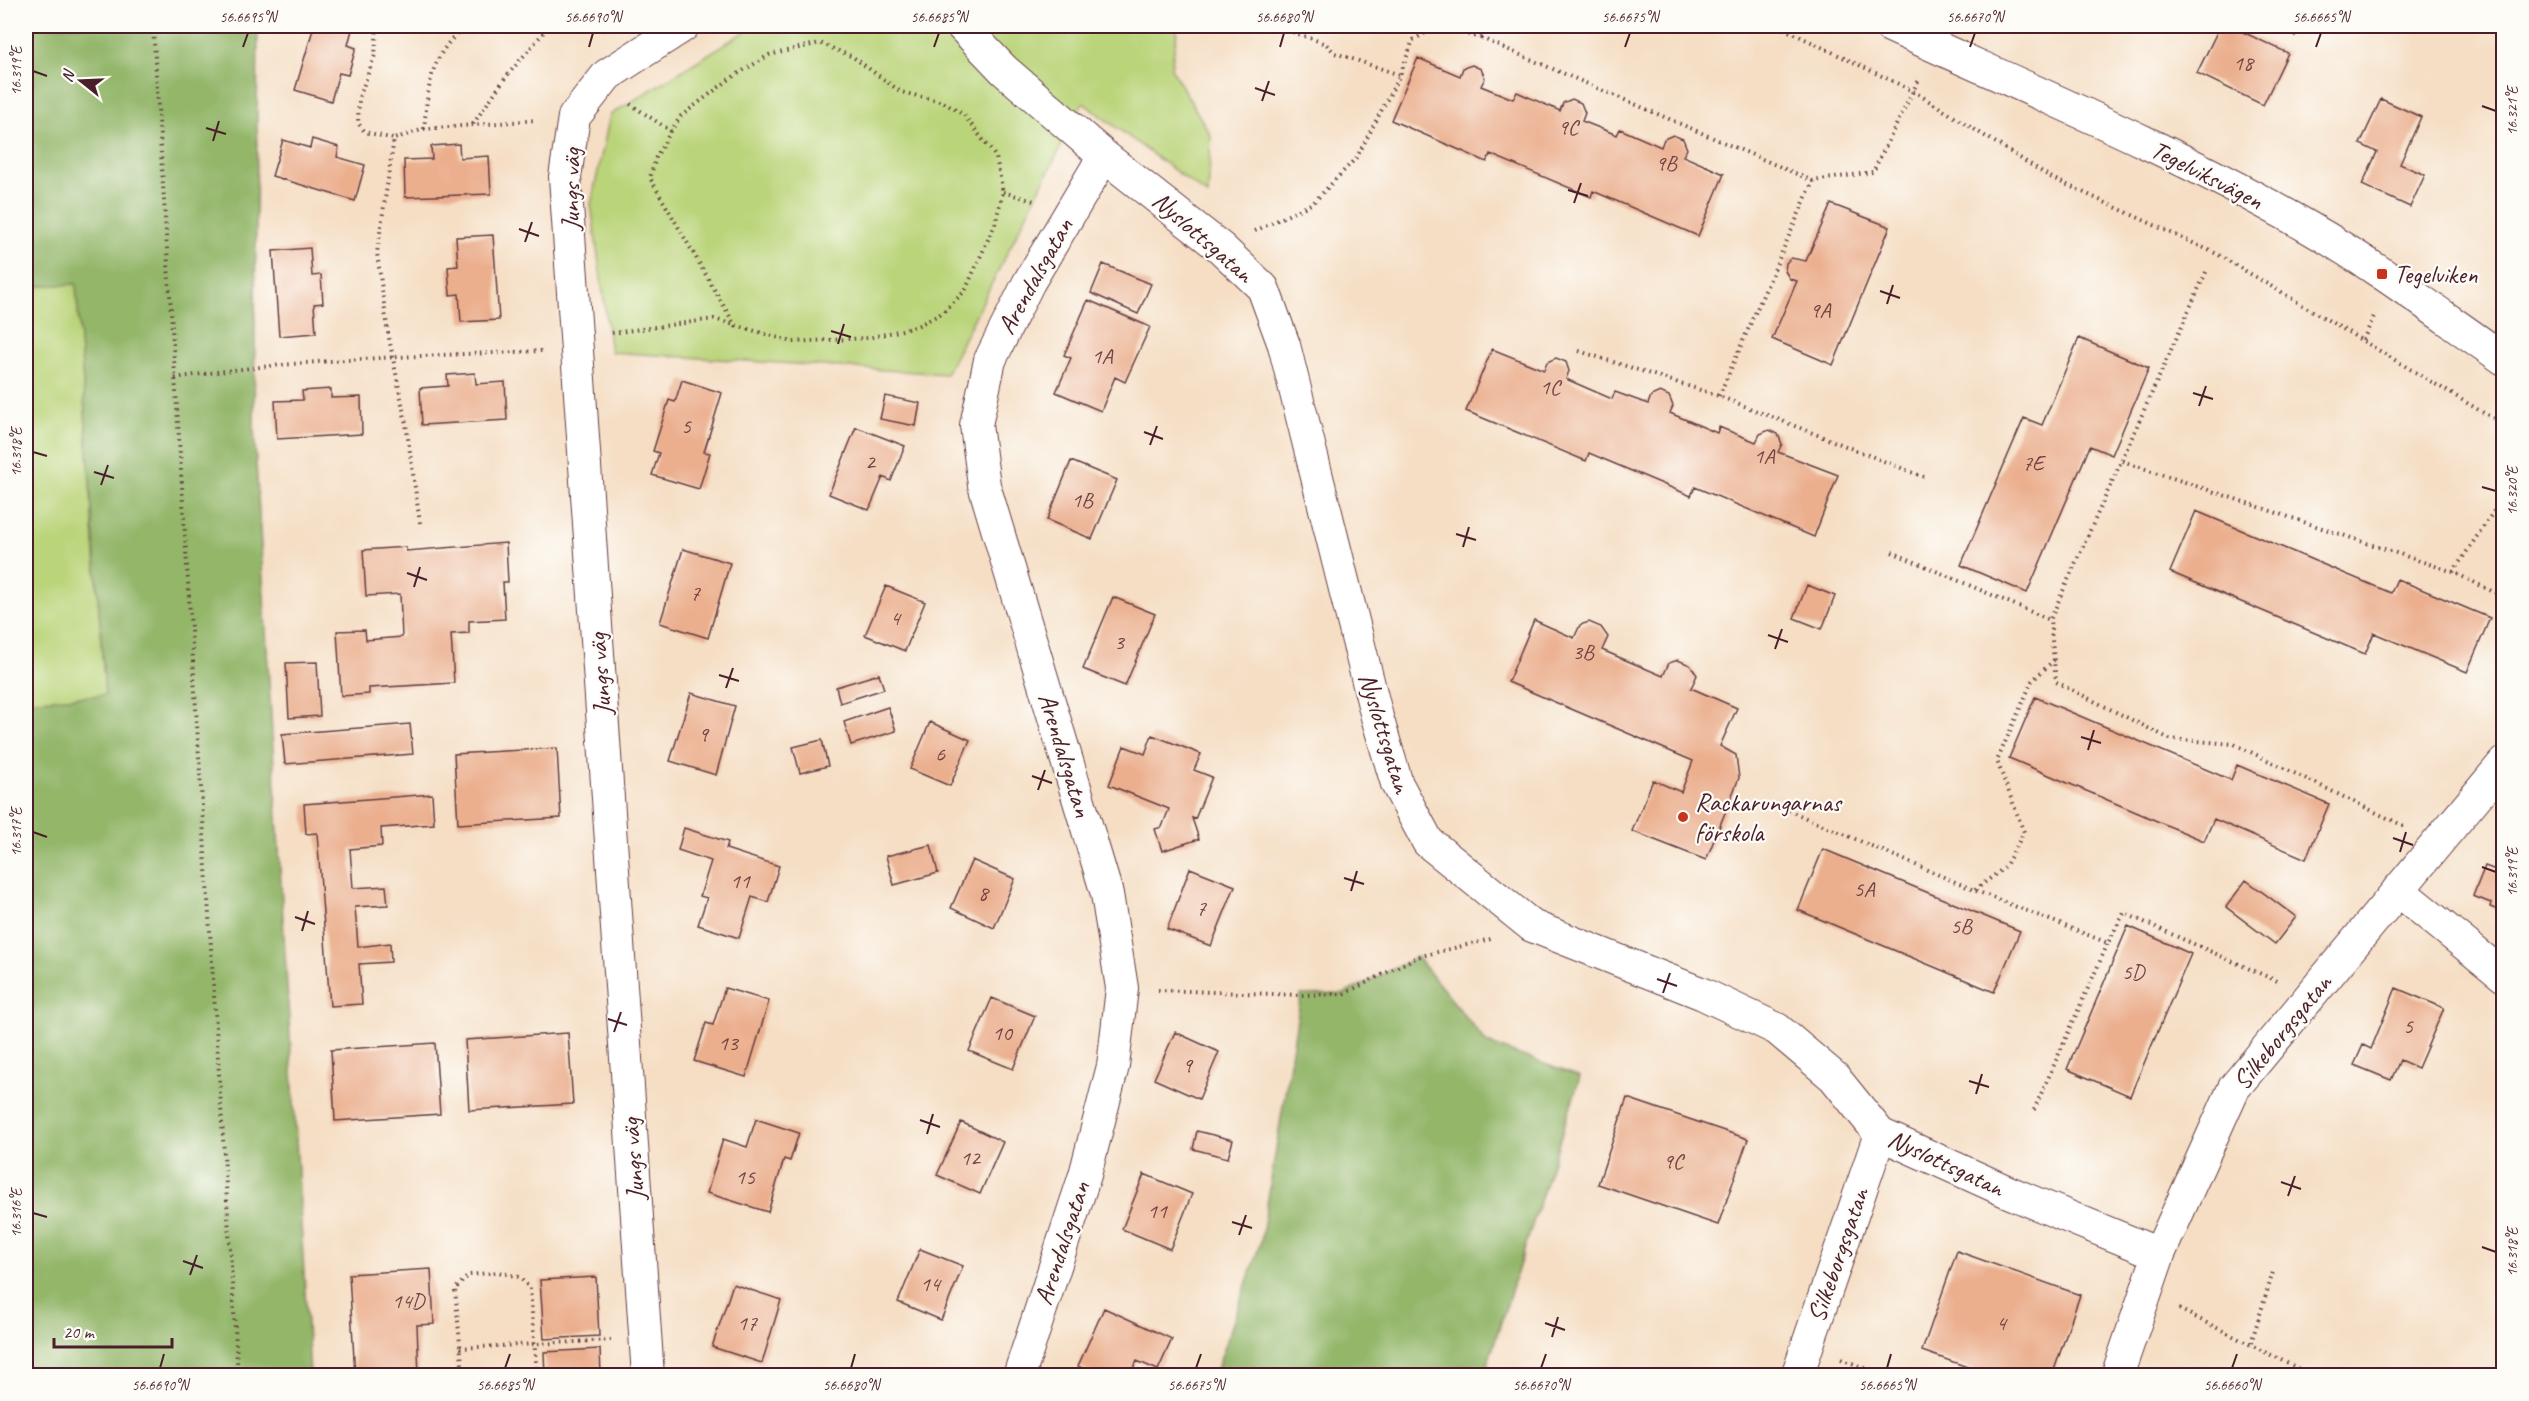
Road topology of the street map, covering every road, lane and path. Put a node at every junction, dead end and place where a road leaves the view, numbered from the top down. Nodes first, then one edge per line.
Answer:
1 (153, 26) edge
2 (377, 26) edge
3 (466, 26) edge
4 (549, 26) edge
5 (597, 26) edge
6 (683, 26) edge
7 (962, 26) edge
8 (1276, 26) edge
9 (1481, 26) edge
10 (1778, 26) edge
11 (1890, 26) edge
12 (605, 31) dead end
13 (1481, 38) junction
14 (1935, 46) junction
15 (1400, 75) junction
16 (600, 84) junction
17 (1913, 91) junction
18 (537, 120) dead end
19 (472, 125) junction
20 (424, 129) junction
21 (671, 131) junction
22 (394, 139) junction
23 (1104, 156) junction
24 (1813, 181) junction
25 (1221, 248) junction
26 (2206, 272) dead end
27 (2375, 314) dead end
28 (736, 327) junction
29 (2363, 340) junction
30 (577, 343) junction
31 (1579, 351) dead end
32 (393, 358) junction
33 (2504, 359) edge
34 (175, 378) junction
35 (1719, 396) junction
36 (2504, 425) edge
37 (2122, 461) junction
38 (1924, 477) dead end
39 (2504, 496) edge
40 (420, 523) dead end
41 (1892, 552) dead end
42 (2453, 572) junction
43 (2504, 597) edge
44 (2050, 620) junction
45 (2054, 660) junction
46 (2504, 763) edge
47 (1783, 808) dead end
48 (2438, 842) junction
49 (1974, 890) junction
50 (2398, 890) junction
51 (1532, 926) junction
52 (2108, 943) junction
53 (2504, 976) edge
54 (1122, 988) junction
55 (2311, 995) junction
56 (2034, 1110) dead end
57 (1880, 1134) junction
58 (2159, 1254) junction
59 (2274, 1269) dead end
60 (2146, 1293) junction
61 (618, 1340) dead end
62 (2251, 1343) junction
63 (534, 1344) junction
64 (1807, 1347) junction
65 (460, 1348) junction
66 (238, 1376) edge
67 (463, 1376) edge
68 (537, 1376) edge
69 (648, 1376) edge
70 (1018, 1376) edge
71 (1797, 1376) edge
72 (1886, 1376) edge
73 (2117, 1376) edge
74 (2313, 1376) edge

1 - 34 path
2 - 22 path
3 - 20 path
4 - 19 path
5 - 12 path
6 - 16 street, Jungs väg
7 - 23 street, Nyslottsgatan
8 - 15 path
9 - 13 path
10 - 17 path
11 - 14 street, Tegelviksvägen
13 - 15 path
13 - 24 path
14 - 17 path
14 - 33 street, Tegelviksvägen
15 - 25 path
16 - 21 path
16 - 30 street, Jungs väg
17 - 24 path
17 - 29 path
18 - 19 path
19 - 20 path
20 - 22 path
21 - 28 path
21 - 28 path
22 - 32 path
23 - 25 street, Nyslottsgatan
23 - 54 street, Arendalsgatan
24 - 35 path
25 - 51 street, Nyslottsgatan
26 - 37 path
27 - 29 path
28 - 30 path
29 - 36 path
30 - 32 path
30 - 69 street, Jungs väg
31 - 35 path
32 - 34 path
32 - 40 path
34 - 66 path
35 - 38 path
37 - 42 path
37 - 44 path
39 - 42 path
41 - 44 path
42 - 43 path
44 - 45 path
45 - 48 path
45 - 49 path
46 - 48 street, Silkeborgsgatan
47 - 49 path
48 - 50 street, Silkeborgsgatan
49 - 52 path
50 - 53 street
50 - 55 street, Silkeborgsgatan
51 - 54 path
51 - 57 street, Nyslottsgatan
52 - 55 path
52 - 56 path
54 - 70 street, Arendalsgatan
55 - 58 street, Silkeborgsgatan
57 - 58 street, Nyslottsgatan
57 - 64 street, Silkeborgsgatan
58 - 60 street, Silkeborgsgatan
59 - 62 path
60 - 62 path
60 - 73 street, Silkeborgsgatan
61 - 63 path
62 - 74 path
63 - 65 path
63 - 65 path
63 - 68 path
64 - 71 street, Silkeborgsgatan
64 - 72 path
65 - 67 path

